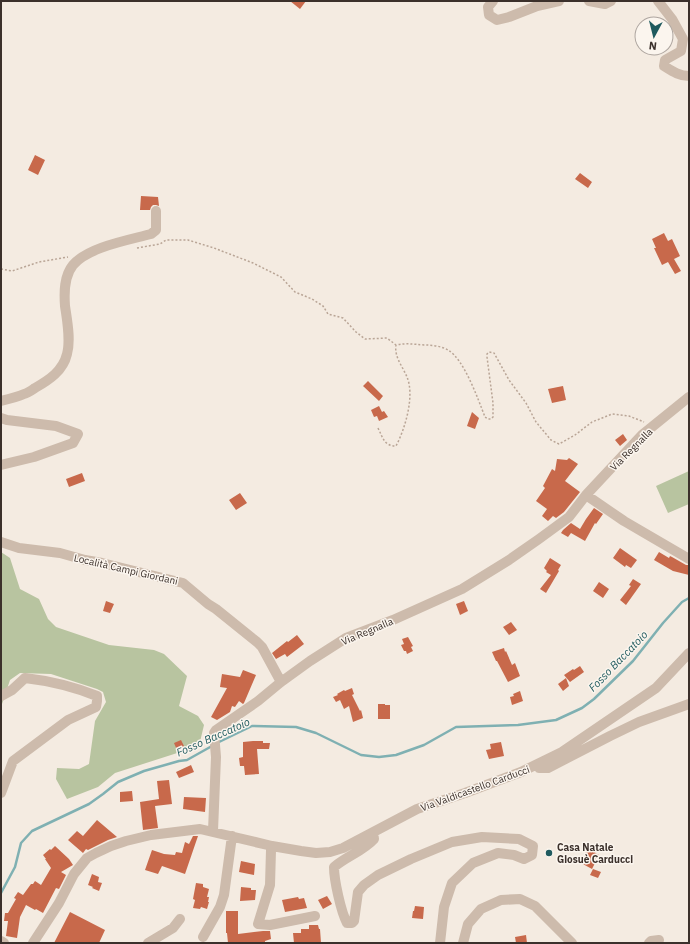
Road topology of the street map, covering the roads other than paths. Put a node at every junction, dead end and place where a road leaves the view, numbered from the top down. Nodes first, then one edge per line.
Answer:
1 (493, 1) edge
2 (559, 1) edge
3 (590, 1) edge
4 (611, 1) edge
5 (658, 1) edge
6 (689, 76) edge
7 (156, 211) dead end
8 (689, 397) edge
9 (1, 401) edge
10 (1, 418) edge
11 (1, 465) edge
12 (586, 495) junction
13 (1, 542) edge
14 (689, 559) edge
15 (689, 653) edge
16 (281, 682) junction
17 (1, 696) edge
18 (689, 704) edge
19 (537, 765) junction
20 (1, 792) edge
21 (213, 831) junction
22 (373, 832) junction
23 (232, 836) junction
24 (272, 846) junction
25 (315, 916) dead end
26 (180, 919) dead end
27 (203, 937) dead end
28 (1, 941) edge
29 (37, 941) edge
30 (4, 943) edge
31 (148, 943) edge
32 (440, 943) edge
33 (464, 943) edge
34 (572, 943) edge
35 (649, 943) edge
36 (658, 943) edge

1 - 2 street
3 - 4 street
5 - 6 street
7 - 9 street
8 - 12 street, Via Regnalla
10 - 11 street
12 - 14 street
12 - 16 street, Via Regnalla
13 - 16 street, Località Campi Giordani
15 - 19 street, Via Valdicastello Carducci
16 - 21 street, Via Regnalla
17 - 20 street
18 - 19 street
19 - 22 street, Via Valdicastello Carducci
21 - 23 street, Via Valdicastello Carducci
21 - 29 street, Via Valdicastello Carducci
22 - 24 street, Via Valdicastello Carducci
22 - 32 street
23 - 24 street, Via Valdicastello Carducci
23 - 27 street
24 - 25 street
26 - 31 street
28 - 30 street
33 - 34 street
35 - 36 street

